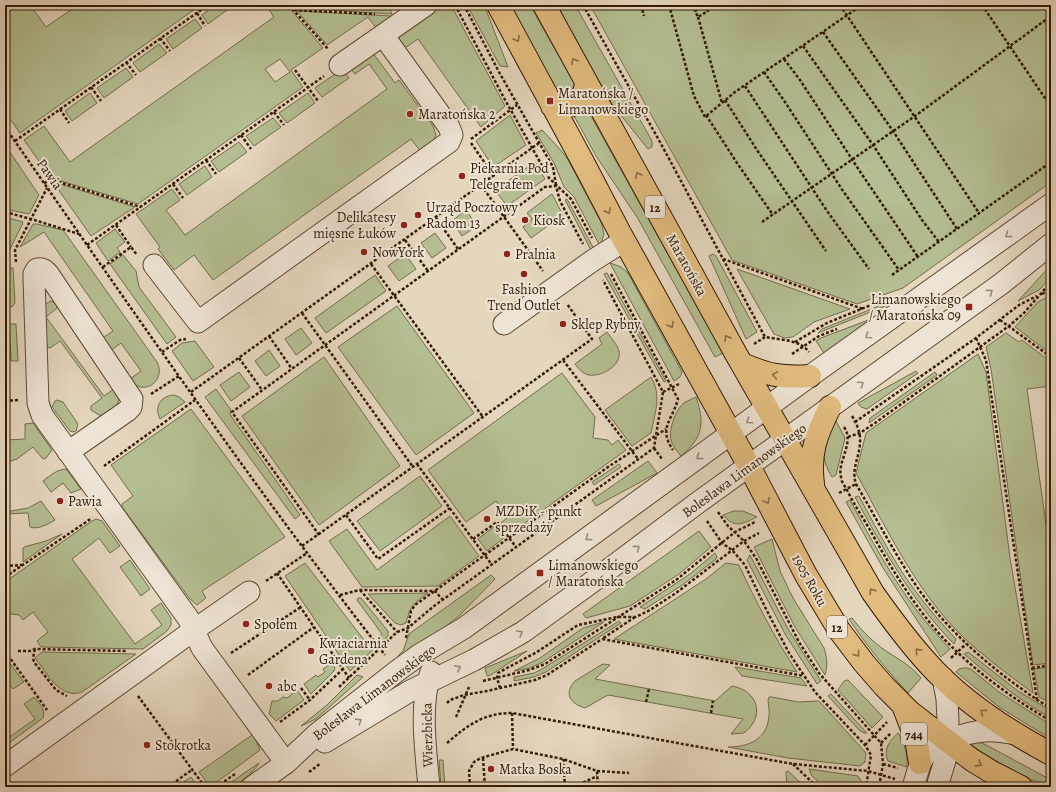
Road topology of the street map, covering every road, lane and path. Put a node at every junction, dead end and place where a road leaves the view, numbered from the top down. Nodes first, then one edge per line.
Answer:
1 (196, 5) edge
2 (208, 5) edge
3 (289, 5) edge
4 (426, 5) edge
5 (455, 5) edge
6 (464, 5) edge
7 (498, 5) edge
8 (544, 5) edge
9 (583, 5) edge
10 (641, 5) edge
11 (669, 5) edge
12 (710, 5) edge
13 (840, 5) edge
14 (862, 5) edge
15 (982, 5) edge
16 (706, 8) junction
17 (293, 10) junction
18 (200, 11) junction
19 (197, 13) junction
20 (378, 14) dead end
21 (847, 15) junction
22 (644, 16) dead end
23 (1051, 16) edge
24 (698, 17) junction
25 (206, 26) dead end
26 (824, 32) junction
27 (383, 35) junction
28 (160, 38) junction
29 (803, 46) junction
30 (1010, 46) junction
31 (170, 51) dead end
32 (784, 58) junction
33 (126, 62) junction
34 (340, 65) junction
35 (295, 70) dead end
36 (764, 72) junction
37 (136, 75) dead end
38 (586, 82) junction
39 (745, 86) junction
40 (91, 87) junction
41 (308, 88) junction
42 (101, 100) dead end
43 (725, 100) junction
44 (318, 101) dead end
45 (722, 103) junction
46 (517, 105) junction
47 (552, 106) junction
48 (1051, 107) edge
49 (60, 109) junction
50 (510, 109) junction
51 (274, 112) junction
52 (706, 115) junction
53 (915, 116) junction
54 (69, 123) dead end
55 (284, 125) dead end
56 (5, 127) edge
57 (893, 131) junction
58 (241, 135) junction
59 (15, 141) junction
60 (539, 143) junction
61 (873, 145) junction
62 (532, 148) junction
63 (251, 149) dead end
64 (206, 160) junction
65 (852, 160) junction
66 (1051, 162) edge
67 (832, 173) junction
68 (216, 174) dead end
69 (494, 176) junction
70 (44, 183) junction
71 (173, 184) junction
72 (481, 185) junction
73 (556, 186) junction
74 (812, 187) junction
75 (47, 188) junction
76 (183, 198) dead end
77 (792, 201) junction
78 (1051, 204) edge
79 (141, 207) junction
80 (5, 212) edge
81 (979, 213) junction
82 (773, 215) junction
83 (504, 216) junction
84 (436, 218) junction
85 (31, 219) junction
86 (762, 222) dead end
87 (116, 225) junction
88 (957, 229) junction
89 (80, 234) junction
90 (405, 240) junction
91 (624, 241) junction
92 (939, 242) junction
93 (1051, 244) edge
94 (87, 245) junction
95 (131, 246) junction
96 (458, 249) junction
97 (15, 250) dead end
98 (826, 251) dead end
99 (918, 257) junction
100 (596, 258) junction
101 (723, 259) junction
102 (371, 264) junction
103 (154, 265) joint
104 (102, 267) junction
105 (869, 268) dead end
106 (899, 270) junction
107 (428, 271) junction
108 (892, 275) dead end
109 (1051, 282) edge
110 (554, 287) junction
111 (1051, 288) edge
112 (394, 295) junction
113 (1038, 296) junction
114 (875, 303) dead end
115 (863, 309) junction
116 (302, 313) junction
117 (1000, 320) junction
118 (504, 324) dead end
119 (1009, 326) junction
120 (269, 336) junction
121 (765, 337) junction
122 (976, 338) junction
123 (180, 340) dead end
124 (755, 343) dead end
125 (325, 345) junction
126 (980, 348) junction
127 (162, 352) junction
128 (1051, 357) edge
129 (239, 358) junction
130 (563, 360) junction
131 (742, 364) junction
132 (292, 369) junction
133 (179, 376) junction
134 (810, 376) junction
135 (262, 390) junction
136 (191, 392) junction
137 (196, 400) junction
138 (5, 401) edge
139 (18, 401) dead end
140 (133, 404) junction
141 (830, 407) junction
142 (768, 408) junction
143 (483, 417) junction
144 (860, 433) junction
145 (731, 434) junction
146 (656, 435) junction
147 (848, 437) dead end
148 (786, 440) junction
149 (632, 451) junction
150 (68, 452) junction
151 (638, 459) junction
152 (417, 464) junction
153 (749, 466) junction
154 (413, 467) junction
155 (841, 471) dead end
156 (87, 478) junction
157 (814, 491) junction
158 (450, 508) junction
159 (346, 515) junction
160 (95, 516) dead end
161 (319, 534) junction
162 (509, 538) junction
163 (473, 539) junction
164 (744, 541) junction
165 (722, 543) junction
166 (302, 546) junction
167 (516, 547) junction
168 (732, 550) junction
169 (307, 553) junction
170 (485, 555) junction
171 (24, 565) junction
172 (492, 565) junction
173 (5, 566) edge
174 (278, 573) junction
175 (5, 577) edge
176 (360, 590) junction
177 (435, 591) junction
178 (249, 592) joint
179 (340, 595) junction
180 (443, 600) junction
181 (300, 607) junction
182 (636, 617) junction
183 (617, 618) junction
184 (314, 627) junction
185 (408, 628) junction
186 (464, 628) junction
187 (194, 630) junction
188 (397, 632) junction
189 (602, 639) junction
190 (402, 645) dead end
191 (35, 649) junction
192 (380, 649) junction
193 (5, 651) edge
194 (18, 651) dead end
195 (128, 651) dead end
196 (388, 658) dead end
197 (214, 664) junction
198 (1051, 665) edge
199 (1032, 668) junction
200 (343, 670) junction
201 (248, 675) dead end
202 (804, 676) junction
203 (349, 678) junction
204 (497, 678) junction
205 (943, 678) junction
206 (126, 679) junction
207 (428, 682) junction
208 (476, 684) dead end
209 (469, 686) dead end
210 (301, 688) dead end
211 (339, 688) dead end
212 (500, 688) junction
213 (648, 689) dead end
214 (464, 695) junction
215 (72, 697) dead end
216 (310, 700) junction
217 (1037, 700) junction
218 (713, 701) dead end
219 (646, 702) dead end
220 (903, 705) junction
221 (45, 707) dead end
222 (444, 708) dead end
223 (1051, 708) edge
224 (512, 713) junction
225 (711, 713) dead end
226 (456, 717) dead end
227 (1051, 721) edge
228 (275, 726) dead end
229 (1016, 734) junction
230 (445, 737) dead end
231 (947, 741) junction
232 (513, 749) junction
233 (1051, 754) edge
234 (483, 758) junction
235 (563, 759) junction
236 (287, 762) junction
237 (920, 763) junction
238 (793, 764) junction
239 (5, 766) edge
240 (193, 769) junction
241 (597, 771) junction
242 (868, 771) junction
243 (629, 773) dead end
244 (881, 775) junction
245 (597, 776) junction
246 (168, 787) edge
247 (205, 787) edge
248 (252, 787) edge
249 (429, 787) edge
250 (470, 787) edge
251 (485, 787) edge
252 (566, 787) edge
253 (574, 787) edge
254 (598, 787) edge
255 (817, 787) edge
256 (866, 787) edge
257 (879, 787) edge
258 (914, 787) edge
259 (937, 787) edge
260 (1021, 787) edge

1 - 18 path
2 - 18 path
3 - 17 path
4 - 27 street
5 - 50 path
6 - 46 path
7 -> 47 main road, 12
38 -> 8 main road, Maratońska / 12
9 - 101 path
10 - 22 path
11 - 52 path
12 - 16 path
13 - 21 path
14 - 21 path
15 - 30 path
16 - 24 path
16 - 24 path
17 - 20 path
17 - 34 path
18 - 19 path
19 - 25 path
19 - 28 path
21 - 26 path
21 - 53 path
23 - 30 path
24 - 45 path
26 - 29 path
26 - 57 path
27 - 34 street
27 - 103 street
28 - 31 path
28 - 33 path
29 - 32 path
29 - 61 path
30 - 48 path
30 - 53 path
32 - 36 path
32 - 65 path
33 - 37 path
33 - 40 path
34 - 41 path
35 - 41 path
36 - 39 path
36 - 67 path
38 - 47 main road
131 -> 38 main road, Maratońska / 12
39 - 43 path
39 - 74 path
40 - 42 path
40 - 49 path
41 - 44 path
41 - 51 path
43 - 45 path
43 - 77 path
45 - 52 path
46 - 50 path
46 - 60 path
47 -> 91 main road, 12
49 - 54 path
49 - 59 path
50 - 62 path
50 - 69 path
51 - 55 path
51 - 58 path
52 - 82 path
53 - 57 path
53 - 81 path
56 - 59 path, Pawia
57 - 61 path
57 - 88 path
58 - 63 path
58 - 64 path
59 - 70 path, Pawia
60 - 62 path
60 - 73 path
61 - 65 path
61 - 92 path
62 - 69 path
62 - 73 path
64 - 68 path
64 - 71 path
65 - 67 path
65 - 99 path
66 - 81 path
67 - 74 path
67 - 106 path
69 - 72 path
70 - 75 path, Pawia
70 - 79 path
71 - 76 path
71 - 79 path
72 - 83 path
72 - 84 path
73 - 83 path
73 - 100 path
73 - 100 path
74 - 77 path
74 - 105 path
75 - 85 path
75 - 89 path, Pawia
77 - 82 path
77 - 98 path
78 -> 134 street, Bolesława Limanowskiego
79 - 87 path
80 - 85 path
81 - 88 path
82 - 86 path
83 - 96 path
83 - 110 path
84 - 90 path
84 - 96 path
85 - 89 path
85 - 97 path
87 - 94 path
87 - 95 path
88 - 92 path
89 - 94 path, Pawia
90 - 102 path
90 - 107 path
91 - 100 street
91 -> 145 main road, 12
92 - 99 path
141 -> 93 street, Bolesława Limanowskiego
94 - 104 path, Pawia
95 - 103 path
95 - 104 path
96 - 107 path
99 - 106 path
100 - 110 street
100 - 146 path
100 - 146 path
101 - 115 path
101 - 121 path
102 - 112 path
102 - 116 path
104 - 127 path, Pawia
106 - 108 path
107 - 112 path
109 - 113 path
110 - 118 street
110 - 130 path
111 - 113 path
112 - 125 path
112 - 143 path
113 - 117 path
113 - 119 path
114 - 115 path
115 - 121 path
116 - 120 path
116 - 125 path
117 - 119 path
117 - 122 path
119 - 126 path
119 - 128 path
120 - 129 path
120 - 132 path
121 - 124 path
122 - 126 path
122 - 144 path
123 - 127 path
125 - 132 path
125 - 154 path
126 - 144 path
126 - 199 path
127 - 133 path, Pawia
129 - 135 path
129 - 136 path
130 - 143 path
130 - 149 path
134 -> 131 main road
131 - 142 main road, Maratońska / 12
132 - 135 path
133 - 136 path, Pawia
133 - 140 path
134 - 142 street, Bolesława Limanowskiego
135 - 161 path
136 - 137 path, Pawia
137 - 156 path
137 - 166 path, Pawia
138 - 139 path
140 - 150 street
140 - 150 street
141 - 148 street, Bolesława Limanowskiego
141 - 157 main road
142 -> 145 street, Bolesława Limanowskiego
142 - 148 main road, Maratońska / 12
143 - 152 path
144 - 147 path
144 - 217 path
145 - 153 main road, 1905 Roku / 12
145 -> 186 street, Bolesława Limanowskiego
146 - 149 path
146 - 151 path
148 - 153 street, Bolesława Limanowskiego
148 - 157 main road, 12
149 - 151 path
149 - 162 path
150 - 156 street
151 - 167 path
152 - 154 path
152 - 158 path
207 -> 153 street, Bolesława Limanowskiego
153 -> 220 main road, 1905 Roku / 12
154 - 159 path
155 - 227 path
156 - 187 street
205 -> 157 main road, 12
158 - 159 path
158 - 163 path
159 - 161 path
160 - 171 path
161 - 166 path
162 - 163 path
162 - 167 path
162 - 170 path
163 - 170 path
164 - 165 path
164 - 168 path
164 - 244 path
165 - 168 path
165 - 183 path
166 - 169 path, Pawia
167 - 172 path
168 - 182 path
168 - 202 path
169 - 174 path
169 - 179 path, Pawia
170 - 172 path
170 - 177 path
171 - 173 path
171 - 175 path
172 - 180 path
174 - 178 path
174 - 181 path
176 - 177 path
176 - 179 path
176 - 188 path
177 - 180 path
177 - 185 path
178 - 187 street
179 - 192 path, Pawia
180 - 185 path
181 - 184 path
181 - 197 path
182 - 183 path
182 - 189 path
183 - 204 path
183 - 204 path
184 - 200 path
184 - 201 path
185 - 188 path
185 - 190 path
186 - 207 street, Bolesława Limanowskiego
186 - 236 street, Bolesława Limanowskiego
187 - 197 street
187 - 206 street
188 - 192 path
189 - 202 path
189 - 212 path
191 - 194 path
191 - 195 path
191 - 215 path
192 - 196 path, Pawia
192 - 203 path
193 - 221 path
197 - 236 street
198 - 199 path
199 - 217 path
200 - 203 path
200 - 216 path
202 - 242 path
203 - 211 path
204 - 208 path
204 - 212 path
229 -> 205 main road, 12
205 - 231 street, 744
206 - 239 street
206 - 240 path
236 -> 207 street, Bolesława Limanowskiego
207 - 249 street, Wierzbicka
209 - 214 path
210 - 216 path
212 - 214 path
213 - 219 path
214 - 222 path
214 - 226 path
216 - 228 path
217 - 223 path
218 - 225 path
220 - 231 main road, 1905 Roku / 12
220 - 237 main road, 744
224 - 230 path
224 - 232 path
224 - 238 path
229 - 231 street, 744
229 - 233 main road, 12
231 - 237 street, 744
231 - 259 street, 744
231 -> 260 main road, 1905 Roku / 12
232 - 234 path
232 - 235 path
234 - 250 path
234 - 251 path
235 - 241 path
235 - 252 path
236 - 248 street, Bolesława Limanowskiego
237 - 258 street, 744
238 - 242 path
238 - 255 path
240 - 246 path
240 - 247 path
241 - 243 path
241 - 245 path
242 - 244 path
242 - 256 path
244 - 257 path
245 - 253 path
245 - 254 path

